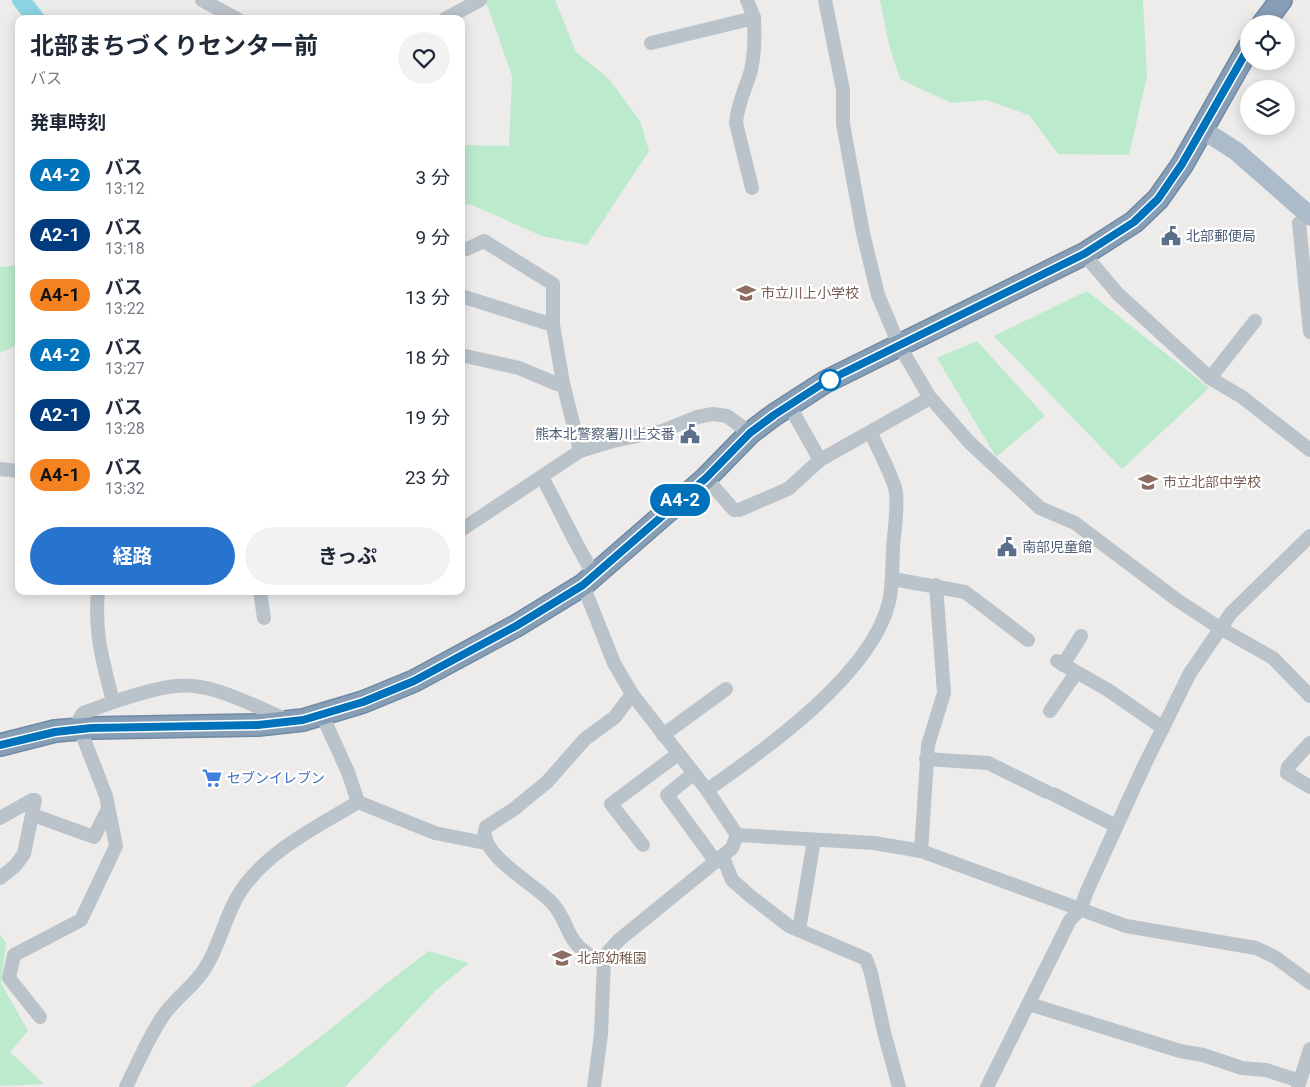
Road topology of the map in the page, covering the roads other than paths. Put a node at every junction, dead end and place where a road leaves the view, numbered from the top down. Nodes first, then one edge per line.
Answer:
1 (202, 0) edge
2 (480, 0) edge
3 (748, 0) edge
4 (825, 0) edge
5 (1281, 0) edge
6 (229, 15) edge
7 (452, 15) edge
8 (1270, 15) edge
9 (754, 18) junction
10 (651, 42) dead end
11 (1240, 63) edge
12 (1203, 130) junction
13 (752, 188) dead end
14 (1304, 219) edge
15 (465, 249) edge
16 (1084, 254) junction
17 (465, 297) edge
18 (1255, 321) dead end
19 (553, 325) junction
20 (1310, 332) edge
21 (899, 346) junction
22 (465, 356) edge
23 (1210, 378) junction
24 (563, 383) junction
25 (928, 396) junction
26 (789, 405) junction
27 (750, 433) junction
28 (871, 433) junction
29 (1310, 450) edge
30 (580, 451) junction
31 (820, 460) junction
32 (0, 469) edge
33 (15, 471) edge
34 (542, 477) junction
35 (706, 478) junction
36 (465, 527) edge
37 (1310, 536) edge
38 (893, 579) junction
39 (589, 580) junction
40 (936, 585) junction
41 (98, 595) edge
42 (261, 595) edge
43 (264, 618) dead end
44 (1220, 628) junction
45 (1081, 636) dead end
46 (1028, 640) dead end
47 (1076, 674) junction
48 (726, 689) dead end
49 (632, 694) junction
50 (1310, 696) edge
51 (113, 702) junction
52 (1050, 711) dead end
53 (322, 715) junction
54 (283, 722) junction
55 (1163, 728) junction
56 (80, 729) junction
57 (663, 735) junction
58 (0, 744) edge
59 (1310, 744) edge
60 (678, 754) junction
61 (926, 759) junction
62 (694, 773) junction
63 (1310, 787) edge
64 (707, 790) junction
65 (358, 802) junction
66 (108, 809) junction
67 (33, 814) junction
68 (0, 818) edge
69 (1116, 826) junction
70 (737, 835) junction
71 (814, 840) junction
72 (485, 843) junction
73 (643, 845) dead end
74 (921, 851) junction
75 (719, 859) junction
76 (0, 878) edge
77 (1080, 910) junction
78 (799, 930) junction
79 (604, 961) junction
80 (1310, 983) edge
81 (1030, 1004) junction
82 (40, 1017) dead end
83 (1310, 1049) edge
84 (1299, 1084) edge
85 (126, 1087) edge
86 (594, 1087) edge
87 (899, 1087) edge
88 (987, 1087) edge

1 - 6 street
2 - 7 street
3 - 9 street
4 - 21 street
5 - 8 highway
9 - 10 street
9 - 13 street
11 - 12 highway
12 - 14 main road
12 - 16 highway
14 - 20 street
15 - 19 street
16 - 21 highway
16 - 23 street
17 - 19 street
18 - 23 street
19 - 24 street
21 - 25 street
21 - 26 highway
22 - 24 street
23 - 29 street
24 - 30 street
25 - 28 street
25 - 44 street
26 - 27 highway
26 - 31 street
27 - 30 street
27 - 35 highway
28 - 31 street
28 - 38 street
30 - 34 street
31 - 35 street
32 - 33 street
34 - 36 street
34 - 39 street
35 - 39 highway
37 - 44 street
38 - 40 street
38 - 64 street
39 - 49 street
39 - 53 highway
40 - 46 street
40 - 61 street
41 - 51 street
42 - 43 street
44 - 50 street
44 - 55 street
45 - 47 street
47 - 52 street
47 - 55 street
48 - 57 street
49 - 57 street
49 - 72 street
51 - 54 street
51 - 56 street
53 - 54 highway
53 - 65 street
54 - 56 highway
55 - 69 street
56 - 58 highway
56 - 66 street
57 - 60 street
59 - 63 street
60 - 62 street
60 - 73 street
61 - 69 street
61 - 74 street
62 - 64 street
62 - 75 street
64 - 70 street
65 - 72 street
65 - 85 street
66 - 67 street
66 - 82 street
67 - 68 street
67 - 76 street
69 - 77 street
70 - 71 street
70 - 75 street
71 - 74 street
71 - 78 street
72 - 79 street
74 - 77 street
75 - 78 street
75 - 79 street
77 - 80 street
77 - 81 street
78 - 87 street
79 - 86 street
81 - 84 street
81 - 88 street
83 - 84 street

